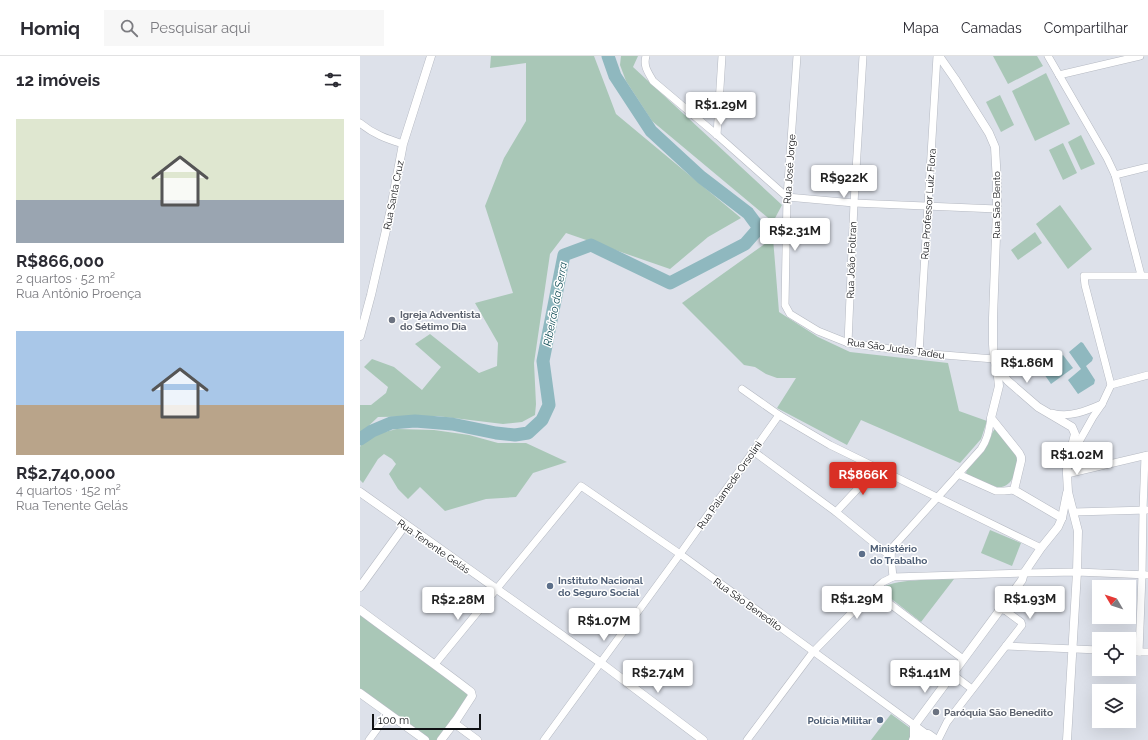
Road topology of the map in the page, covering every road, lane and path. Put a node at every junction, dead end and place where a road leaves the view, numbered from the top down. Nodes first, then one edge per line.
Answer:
1 (431, 56) edge
2 (646, 56) edge
3 (722, 56) edge
4 (797, 56) edge
5 (863, 56) edge
6 (938, 56) edge
7 (1048, 56) edge
8 (1140, 56) edge
9 (1059, 75) junction
10 (360, 123) edge
11 (717, 135) junction
12 (403, 144) junction
13 (1148, 168) edge
14 (1115, 175) junction
15 (787, 198) junction
16 (854, 203) junction
17 (928, 206) junction
18 (997, 209) junction
19 (1144, 276) edge
20 (785, 305) joint
21 (360, 336) edge
22 (848, 343) junction
23 (919, 353) junction
24 (994, 359) junction
25 (997, 368) junction
26 (1148, 375) edge
27 (1111, 385) junction
28 (742, 389) dead end
29 (1102, 404) junction
30 (1047, 412) junction
31 (779, 415) junction
32 (991, 418) junction
33 (753, 451) junction
34 (1147, 456) edge
35 (1069, 459) junction
36 (877, 468) junction
37 (958, 474) junction
38 (1067, 474) junction
39 (1014, 490) junction
40 (360, 492) edge
41 (1068, 492) junction
42 (938, 497) junction
43 (1146, 510) edge
44 (836, 512) junction
45 (1074, 512) junction
46 (1062, 518) junction
47 (405, 525) junction
48 (1041, 548) junction
49 (680, 554) junction
50 (891, 557) junction
51 (1077, 572) junction
52 (1024, 573) junction
53 (1145, 575) edge
54 (893, 577) junction
55 (360, 587) edge
56 (496, 589) junction
57 (873, 591) junction
58 (1000, 609) junction
59 (360, 610) edge
60 (1006, 646) junction
61 (1073, 649) junction
62 (1092, 650) edge
63 (813, 652) junction
64 (1139, 652) joint
65 (1148, 652) edge
66 (963, 658) junction
67 (600, 663) junction
68 (435, 664) junction
69 (952, 674) junction
70 (972, 689) junction
71 (360, 693) edge
72 (388, 714) junction
73 (454, 722) junction
74 (914, 726) junction
75 (934, 738) edge
76 (369, 740) edge
77 (425, 740) edge
78 (442, 740) edge
79 (477, 740) edge
80 (544, 740) edge
81 (703, 740) edge
82 (747, 740) edge
83 (914, 740) edge
84 (1067, 740) edge

1 - 12 street, Rua Santa Cruz
2 - 11 street
3 - 11 street
4 - 15 street, Rua José Jorge
5 - 16 street, Rua João Foltran
6 - 17 street, Rua Professor Luiz Flora
6 - 18 street, Rua São Bento
7 - 9 street
8 - 9 street
9 - 14 street
10 - 12 street
11 - 15 street
12 - 21 street, Rua Santa Cruz
13 - 14 street
14 - 19 street
15 - 16 street
15 - 20 street, Rua José Jorge
16 - 17 street
16 - 22 street, Rua João Foltran
17 - 18 street
17 - 23 street, Rua Professor Luiz Flora
18 - 24 street, Rua São Bento
19 - 27 street
20 - 22 street, Rua São Judas Tadeu
22 - 23 street, Rua São Judas Tadeu
23 - 24 street, Rua São Judas Tadeu
24 - 25 street, Rua São Bento
25 - 30 street
25 - 32 street
26 - 27 street
27 - 29 street
28 - 31 street
29 - 30 street
29 - 35 street
30 - 35 street
31 - 33 street, Rua Palamede Orsolini
31 - 36 street
32 - 37 street
32 - 39 street
33 - 44 street
33 - 49 street, Rua Palamede Orsolini
34 - 38 street
34 - 43 street
35 - 38 street
36 - 42 street
36 - 44 street
37 - 39 street
37 - 42 street
38 - 41 street
39 - 46 street
40 - 47 street, Rua Tenente Gelás
41 - 45 street
41 - 46 street
42 - 48 street
42 - 50 street
43 - 45 street
43 - 53 street
44 - 50 street
45 - 51 street
46 - 48 street
47 - 55 street
47 - 56 street, Rua Tenente Gelás
48 - 52 street
49 - 56 street, Rua São Benedito
49 - 63 street, Rua São Benedito
49 - 67 street, Rua Palamede Orsolini
50 - 54 street
51 - 52 street
51 - 53 street
51 - 61 street
52 - 54 street
52 - 58 street
53 - 64 street
54 - 57 street
56 - 67 street, Rua Tenente Gelás
56 - 68 street
57 - 63 street
57 - 66 street
58 - 60 street
58 - 66 street
59 - 68 street
60 - 61 street
60 - 70 street
61 - 62 street
61 - 84 street
63 - 74 street, Rua São Benedito
63 - 82 street
64 - 65 street
66 - 69 street
67 - 80 street, Rua Palamede Orsolini
67 - 81 street, Rua Tenente Gelás
68 - 73 street
69 - 70 street
69 - 74 street
70 - 75 street
71 - 72 street
72 - 76 street
72 - 77 street
73 - 78 street
73 - 79 street
74 - 75 street, Rua São Benedito
74 - 83 street
75 - 83 main road

